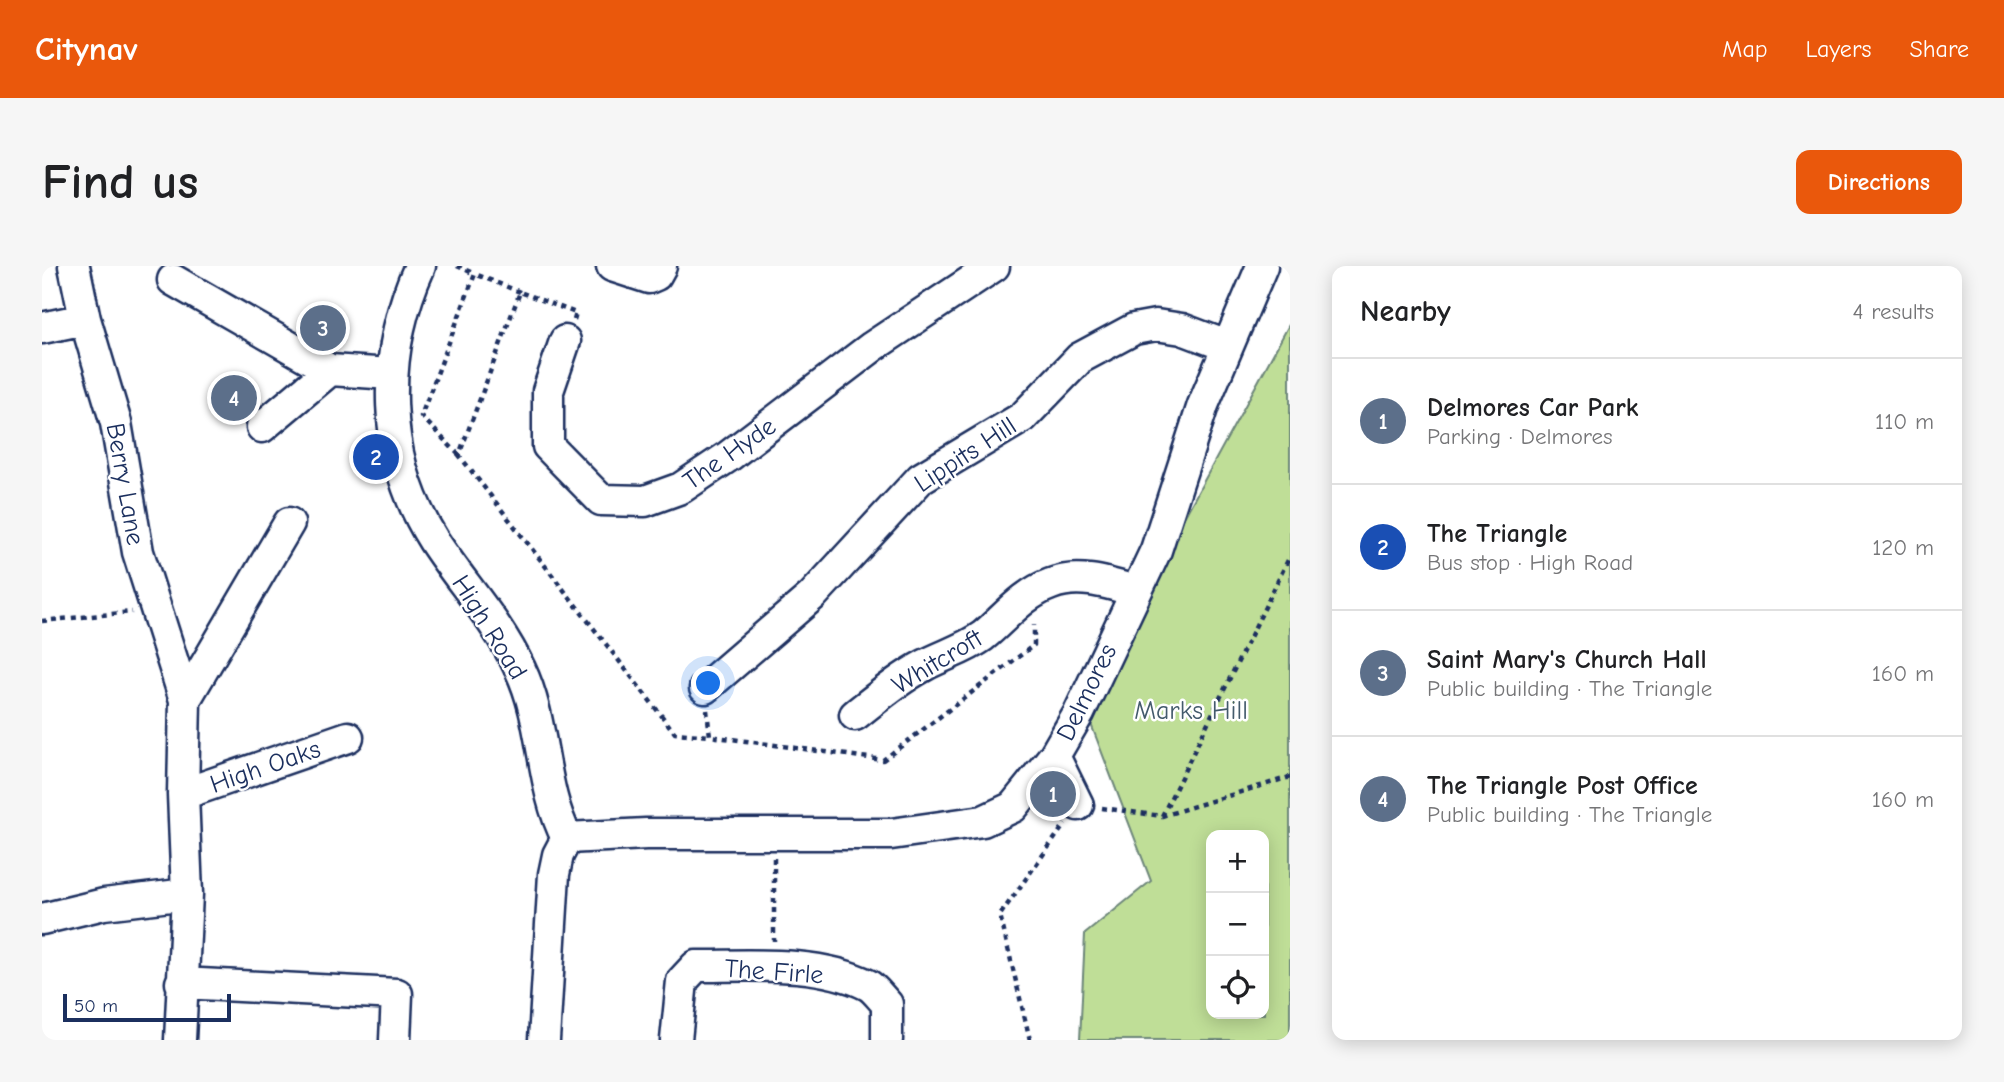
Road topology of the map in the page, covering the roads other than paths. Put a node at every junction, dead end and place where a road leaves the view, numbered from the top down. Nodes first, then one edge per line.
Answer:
1 (75, 266) edge
2 (420, 266) edge
3 (994, 266) edge
4 (1262, 266) edge
5 (173, 280) dead end
6 (85, 319) junction
7 (42, 328) edge
8 (565, 341) road end
9 (1227, 346) junction
10 (330, 370) junction
11 (391, 374) junction
12 (262, 427) dead end
13 (289, 523) dead end
14 (1135, 590) junction
15 (705, 688) dead end
16 (185, 700) junction
17 (855, 715) dead end
18 (348, 737) dead end
19 (1054, 755) junction
20 (183, 794) junction
21 (1078, 805) road end
22 (567, 838) junction
23 (187, 894) junction
24 (42, 919) edge
25 (181, 983) junction
26 (180, 1040) edge
27 (395, 1040) edge
28 (544, 1040) edge
29 (676, 1040) edge
30 (887, 1040) edge

1 - 6 street, Berry Lane
2 - 11 street, High Road
3 - 8 street, The Hyde
4 - 9 street, Delmores
5 - 10 street
6 - 7 street
6 - 16 street, Berry Lane
9 - 14 street, Delmores
9 - 15 street, Lippits Hill
10 - 11 street
10 - 12 street
11 - 22 street, High Road
13 - 16 street
14 - 17 street, Whitcroft
14 - 19 street, Delmores
16 - 20 street
18 - 20 street, High Oaks
19 - 21 street
19 - 22 street, Delmores
20 - 23 street
22 - 28 street
23 - 24 street
23 - 25 street
25 - 26 street
25 - 27 street
29 - 30 street, The Firle

